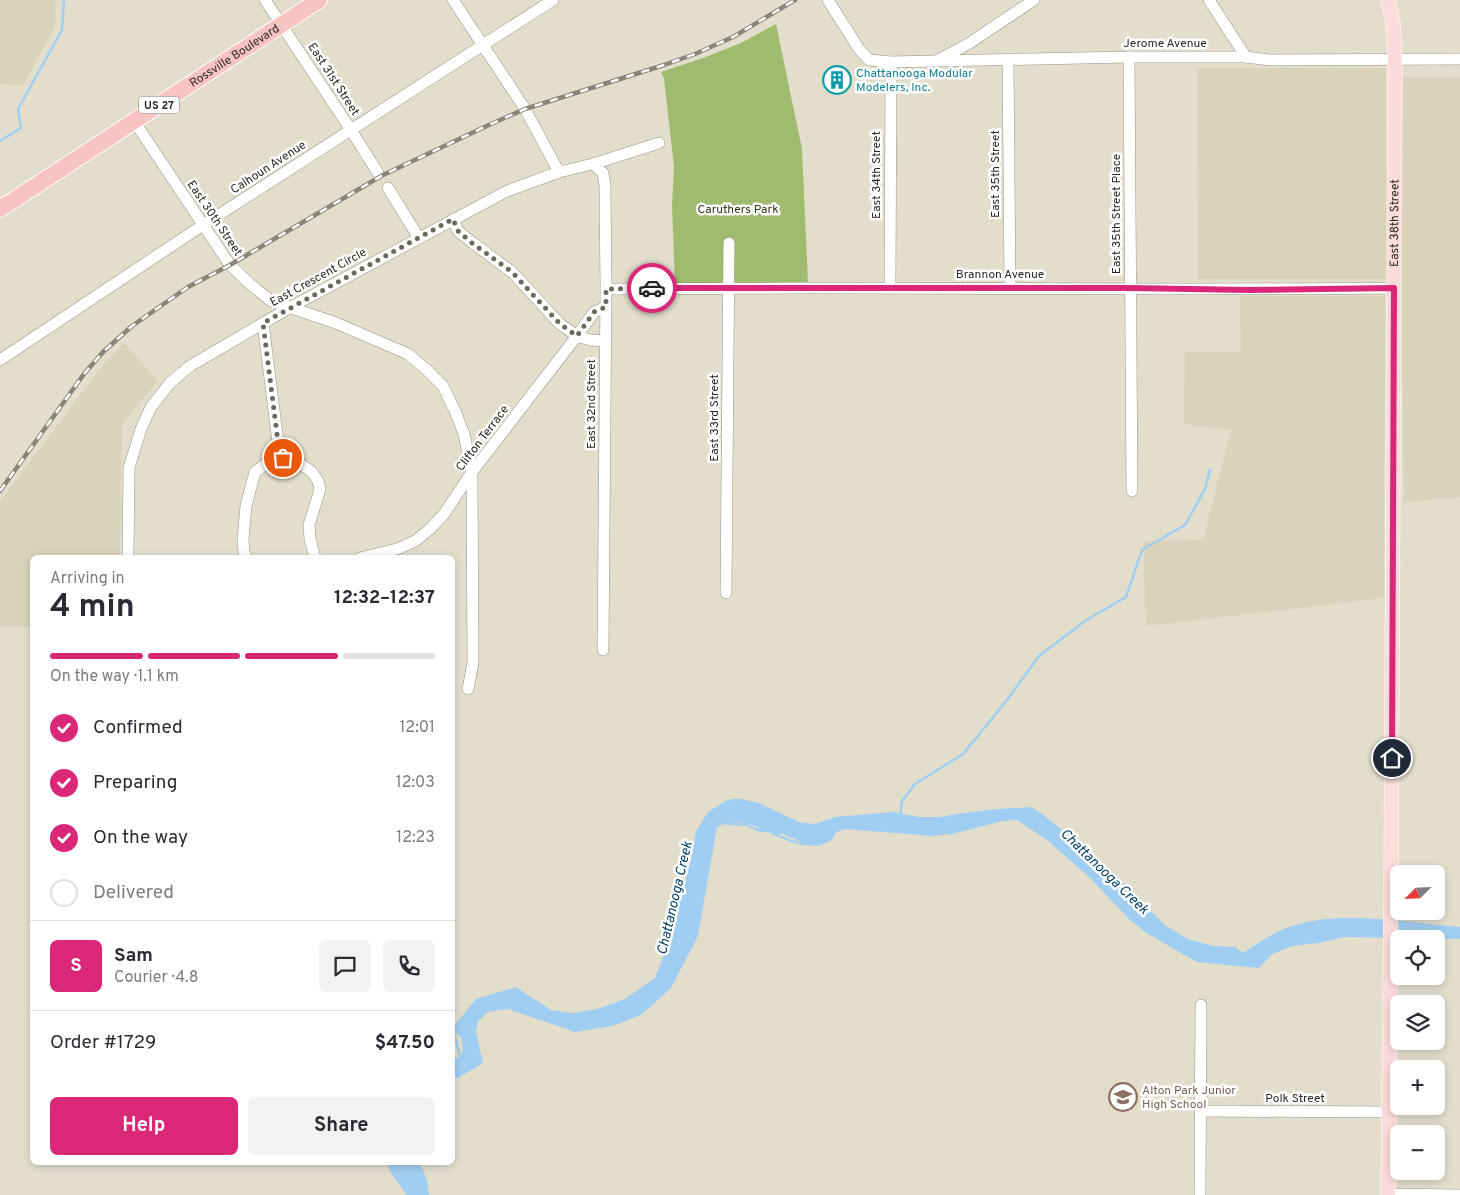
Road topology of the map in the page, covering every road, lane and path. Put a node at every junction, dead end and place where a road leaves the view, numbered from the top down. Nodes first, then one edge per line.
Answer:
1 (266, 0) edge
2 (318, 0) edge
3 (453, 0) edge
4 (553, 0) edge
5 (828, 0) edge
6 (1034, 0) edge
7 (1209, 0) edge
8 (1388, 0) edge
9 (1017, 5) edge
10 (282, 24) junction
11 (484, 45) junction
12 (1129, 57) junction
13 (1246, 57) junction
14 (1395, 59) junction
15 (1460, 59) edge
16 (1008, 60) junction
17 (937, 61) junction
18 (891, 62) junction
19 (134, 121) junction
20 (351, 130) junction
21 (659, 144) dead end
22 (593, 164) junction
23 (559, 172) junction
24 (378, 173) dead end
25 (388, 188) dead end
26 (0, 209) edge
27 (453, 219) junction
28 (202, 225) junction
29 (419, 238) junction
30 (729, 243) dead end
31 (729, 288) junction
32 (890, 288) junction
33 (1010, 288) junction
34 (1130, 288) junction
35 (1394, 288) junction
36 (606, 289) junction
37 (606, 307) junction
38 (289, 308) junction
39 (263, 323) junction
40 (577, 336) junction
41 (605, 341) junction
42 (0, 360) edge
43 (280, 458) junction
44 (472, 472) junction
45 (1132, 491) dead end
46 (128, 555) edge
47 (245, 555) edge
48 (314, 555) edge
49 (372, 555) edge
50 (726, 593) dead end
51 (603, 650) dead end
52 (468, 690) dead end
53 (1201, 1005) dead end
54 (1202, 1111) junction
55 (1388, 1112) junction
56 (1460, 1194) edge
57 (1200, 1195) edge
58 (1388, 1195) edge

1 - 10 street, East 31st Street
2 - 10 highway, Rossville Boulevard / US 27
3 - 11 street
4 - 11 street, Calhoun Avenue
5 - 18 street, Jerome Avenue
6 - 9 street
7 - 13 street
8 - 14 main road, East 38th Street
9 - 17 street
10 - 19 highway, Rossville Boulevard / US 27
10 - 20 street, East 31st Street
11 - 20 street, Calhoun Avenue
11 - 23 street
12 - 13 street, Jerome Avenue
12 - 16 street, Jerome Avenue
12 - 34 street, East 35th Street Place
13 - 14 street, Jerome Avenue
14 - 15 street, Jerome Avenue
14 - 35 main road, East 38th Street
16 - 17 street, Jerome Avenue
16 - 33 street, East 35th Street
17 - 18 street, Jerome Avenue
18 - 32 street, East 34th Street
19 - 26 highway, Rossville Boulevard / US 27
19 - 28 street, East 30th Street
20 - 24 street, East 31st Street
20 - 28 street, Calhoun Avenue
21 - 22 street, East Crescent Circle
22 - 23 street, East Crescent Circle
22 - 36 street, East 32nd Street
23 - 27 street, East Crescent Circle
25 - 29 street
27 - 29 street, East Crescent Circle
27 - 40 street
28 - 38 street, East 30th Street
28 - 42 street, Calhoun Avenue
29 - 38 street, East Crescent Circle
30 - 31 street, East 33rd Street
31 - 32 street, Brannon Avenue
31 - 36 street, Brannon Avenue
31 - 50 street, East 33rd Street
32 - 33 street, Brannon Avenue
33 - 34 street, Brannon Avenue
34 - 35 street, Brannon Avenue
34 - 45 street, East 35th Street Place
35 - 55 main road, East 38th Street
36 - 37 street, East 32nd Street
37 - 40 street, Clifton Terrace
37 - 41 street, East 32nd Street
38 - 39 street, East Crescent Circle
38 - 44 street, East 30th Street
39 - 43 street
39 - 46 street, East Crescent Circle
40 - 41 street
40 - 44 street, Clifton Terrace
41 - 51 street, East 32nd Street
43 - 47 street
43 - 48 street
44 - 49 street, Clifton Terrace
44 - 52 street, East 30th Street
53 - 54 street
54 - 55 street, Polk Street
54 - 57 street
55 - 58 main road, East 38th Street
56 - 58 street

